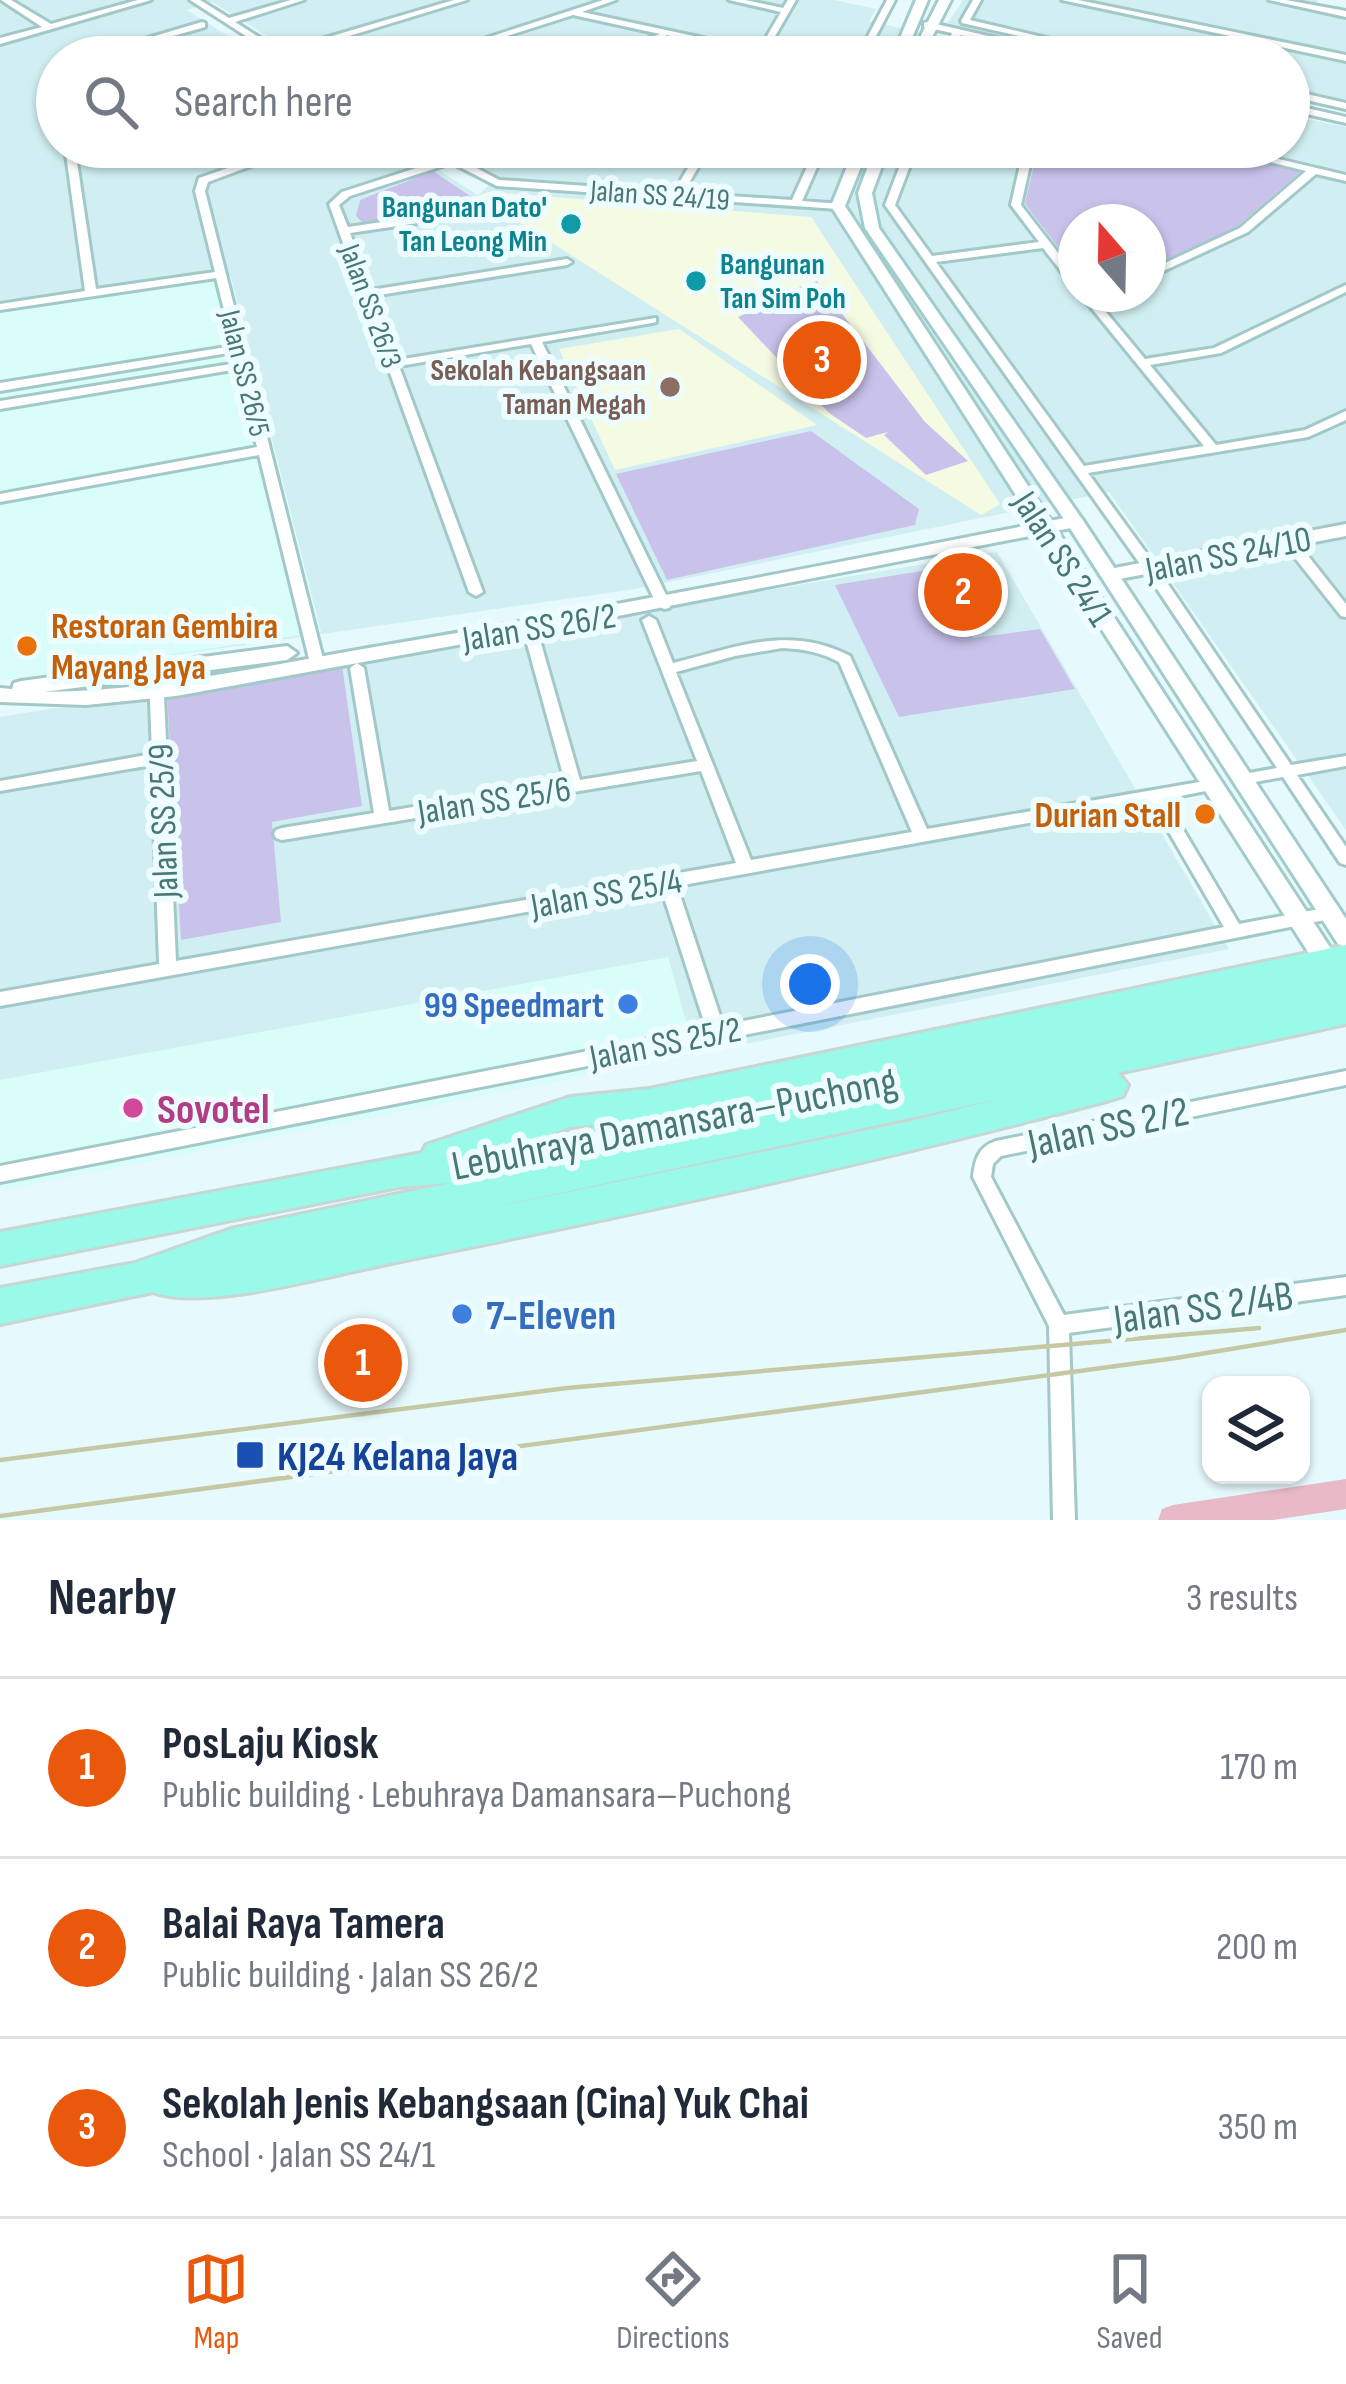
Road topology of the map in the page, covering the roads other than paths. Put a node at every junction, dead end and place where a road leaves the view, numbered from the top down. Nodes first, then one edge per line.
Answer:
1 (5, 0) edge
2 (147, 0) edge
3 (194, 0) edge
4 (300, 0) edge
5 (463, 0) edge
6 (611, 0) edge
7 (733, 0) edge
8 (792, 0) edge
9 (891, 0) edge
10 (922, 0) edge
11 (945, 0) edge
12 (977, 0) edge
13 (1066, 0) edge
14 (1273, 0) edge
15 (1308, 3) edge
16 (786, 11) junction
17 (574, 14) junction
18 (1346, 14) edge
19 (228, 21) junction
20 (202, 25) dead end
21 (927, 26) junction
22 (49, 27) junction
23 (957, 32) junction
24 (665, 35) junction
25 (163, 36) edge
26 (252, 36) edge
27 (347, 36) edge
28 (501, 36) edge
29 (662, 36) edge
30 (670, 36) edge
31 (771, 36) edge
32 (872, 36) edge
33 (907, 36) edge
34 (923, 36) edge
35 (955, 36) edge
36 (975, 36) edge
37 (1037, 36) edge
38 (1240, 36) edge
39 (0, 41) edge
40 (1310, 51) edge
41 (1346, 58) edge
42 (1310, 98) edge
43 (1346, 106) edge
44 (1310, 112) edge
45 (1346, 120) edge
46 (73, 168) edge
47 (237, 168) edge
48 (426, 168) edge
49 (463, 168) edge
50 (693, 168) edge
51 (812, 168) edge
52 (853, 168) edge
53 (874, 168) edge
54 (904, 168) edge
55 (1024, 168) edge
56 (1305, 168) edge
57 (1314, 170) junction
58 (1346, 178) edge
59 (677, 195) junction
60 (796, 203) junction
61 (838, 206) junction
62 (492, 209) dead end
63 (344, 231) junction
64 (1046, 244) junction
65 (930, 260) junction
66 (1058, 260) edge
67 (567, 262) dead end
68 (1166, 267) edge
69 (220, 274) junction
70 (1346, 288) edge
71 (91, 294) junction
72 (367, 294) junction
73 (0, 307) edge
74 (1100, 312) edge
75 (652, 320) dead end
76 (535, 340) junction
77 (239, 348) junction
78 (1142, 363) junction
79 (392, 364) junction
80 (243, 365) junction
81 (0, 387) edge
82 (0, 405) edge
83 (1346, 415) edge
84 (1213, 449) junction
85 (264, 450) junction
86 (1079, 471) junction
87 (0, 498) edge
88 (1071, 517) junction
89 (1041, 522) junction
90 (1346, 530) edge
91 (1289, 541) junction
92 (1150, 568) junction
93 (1109, 575) junction
94 (476, 592) dead end
95 (657, 606) junction
96 (1346, 613) edge
97 (533, 640) dead end
98 (315, 656) junction
99 (357, 668) dead end
100 (668, 668) junction
101 (156, 682) junction
102 (0, 694) edge
103 (160, 758) junction
104 (1346, 761) edge
105 (706, 765) junction
106 (1287, 771) junction
107 (1243, 779) junction
108 (1211, 785) junction
109 (0, 786) edge
110 (574, 787) junction
111 (1155, 795) junction
112 (382, 818) junction
113 (282, 834) dead end
114 (922, 836) junction
115 (1346, 859) edge
116 (746, 867) junction
117 (667, 881) junction
118 (1330, 914) junction
119 (1299, 919) junction
120 (1235, 932) junction
121 (1341, 960) edge
122 (168, 969) junction
123 (0, 998) edge
124 (1346, 1010) edge
125 (716, 1031) junction
126 (1346, 1031) edge
127 (1346, 1078) edge
128 (0, 1174) edge
129 (0, 1249) edge
130 (135, 1281) junction
131 (1346, 1286) edge
132 (0, 1306) edge
133 (1060, 1325) junction
134 (1064, 1520) edge

1 - 22 street
2 - 22 street
3 - 19 street
4 - 19 street
5 - 27 street
6 - 17 street
7 - 16 street
8 - 16 street
9 - 32 street
10 - 33 main road
11 - 21 main road
12 - 37 street
13 - 38 street
14 - 15 street
15 - 18 street
16 - 31 street
17 - 24 street
17 - 28 street
19 - 26 street
20 - 25 street
21 - 23 street
21 - 34 main road
22 - 39 street
23 - 35 street
23 - 36 street
24 - 29 street
24 - 30 street
40 - 41 street
42 - 43 street
44 - 45 street
46 - 71 street
47 - 69 street, Jalan SS 26/5
48 - 63 street, Jalan SS 26/3
49 - 59 street, Jalan SS 24/19
50 - 59 street
51 - 60 street
52 - 61 main road
53 - 88 main road, Jalan SS 24/1
54 - 65 street, Jalan SS 24/1
55 - 64 street
56 - 57 street
57 - 58 street
57 - 68 street
59 - 60 street, Jalan SS 24/19
60 - 61 street, Jalan SS 24/19
61 - 89 main road, Jalan SS 24/1
62 - 63 street
63 - 72 street, Jalan SS 26/3
64 - 65 street
64 - 66 street
65 - 86 street, Jalan SS 24/1
67 - 72 street
69 - 71 street
69 - 77 street, Jalan SS 26/5
70 - 78 street
71 - 73 street
72 - 79 street, Jalan SS 26/3
74 - 78 street
75 - 76 street
76 - 79 street
76 - 95 street
77 - 80 street, Jalan SS 26/5
77 - 81 street
78 - 84 street
79 - 94 street, Jalan SS 26/3
80 - 82 street
80 - 85 street, Jalan SS 26/5
83 - 84 street
84 - 86 street
85 - 87 street
85 - 98 street, Jalan SS 26/5
86 - 92 street, Jalan SS 24/1
88 - 89 main road, Jalan SS 26/2
88 - 93 main road, Jalan SS 24/1
89 - 95 main road, Jalan SS 26/2
89 - 108 main road, Jalan SS 24/1
90 - 91 main road, Jalan SS 24/10
91 - 92 main road, Jalan SS 24/10
91 - 96 street
92 - 93 main road, Jalan SS 24/10
92 - 106 street, Jalan SS 24/1
93 - 107 main road, Jalan SS 24/1
95 - 98 main road, Jalan SS 26/2
95 - 100 street
97 - 110 street
98 - 101 main road, Jalan SS 26/2
99 - 112 street
100 - 105 street
100 - 114 street
101 - 102 main road, Jalan SS 26/2
101 - 103 street, Jalan SS 25/9
103 - 109 street
103 - 122 street, Jalan SS 25/9
104 - 106 street
105 - 110 street, Jalan SS 25/6
105 - 116 street
106 - 107 street
106 - 115 street, Jalan SS 24/1
107 - 118 main road, Jalan SS 24/1
108 - 111 street, Jalan SS 25/4
108 - 119 main road, Jalan SS 24/1
110 - 112 street, Jalan SS 25/6
111 - 114 street, Jalan SS 25/4
111 - 120 street
112 - 113 street, Jalan SS 25/6
114 - 116 street, Jalan SS 25/4
116 - 117 street, Jalan SS 25/4
117 - 122 street, Jalan SS 25/4
117 - 125 street
118 - 119 street, Jalan SS 25/2
118 - 121 main road, Jalan SS 24/1
119 - 120 street, Jalan SS 25/2
119 - 121 main road, Jalan SS 24/1
120 - 125 street, Jalan SS 25/2
121 - 129 highway, Lebuhraya Damansara–Puchong
122 - 123 street, Jalan SS 25/4
124 - 130 highway, Lebuhraya Damansara–Puchong
125 - 128 street, Jalan SS 25/2
126 - 130 highway
127 - 133 street, Jalan SS 2/2
130 - 132 highway, Lebuhraya Damansara–Puchong
131 - 133 street, Jalan SS 2/4B
133 - 134 street

